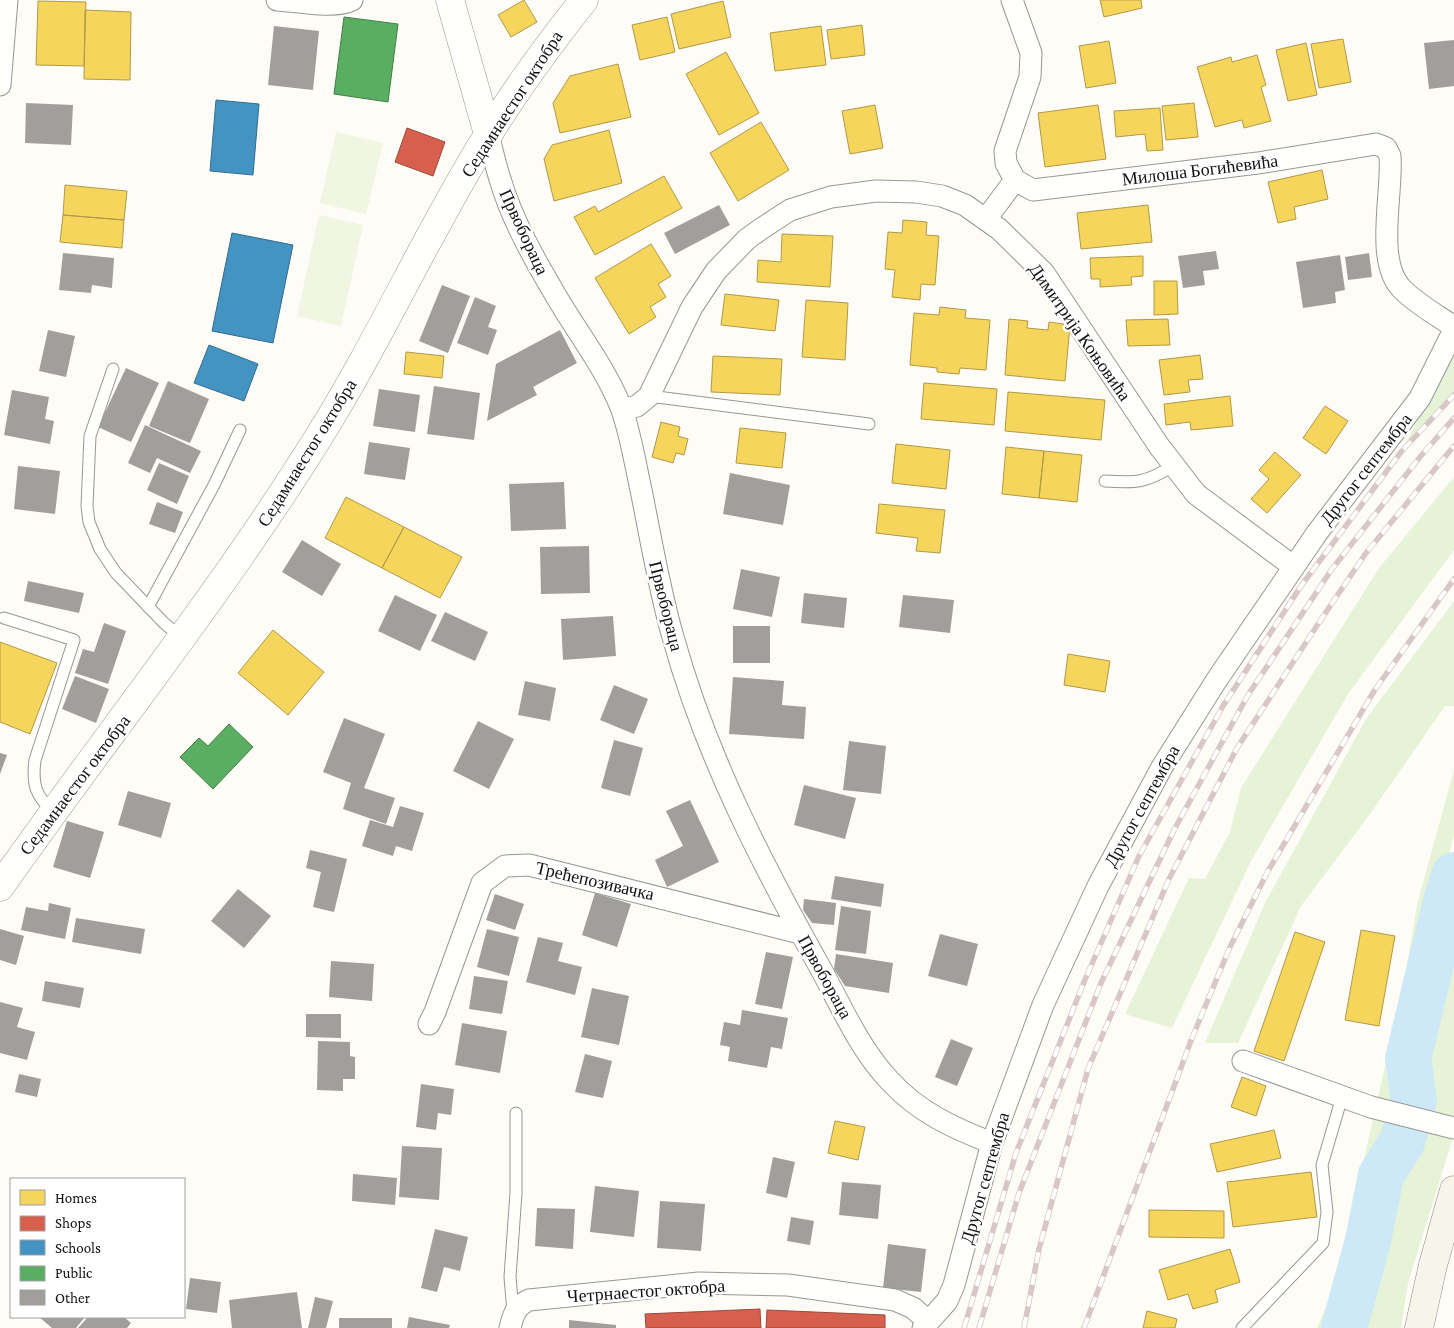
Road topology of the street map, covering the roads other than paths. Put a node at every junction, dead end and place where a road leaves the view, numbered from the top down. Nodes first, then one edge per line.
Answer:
1 (7, 0) edge
2 (277, 0) edge
3 (352, 0) edge
4 (450, 0) edge
5 (584, 0) edge
6 (1012, 0) edge
7 (0, 85) edge
8 (488, 134) junction
9 (1015, 180) junction
10 (986, 219) junction
11 (1454, 328) edge
12 (113, 369) dead end
13 (649, 396) junction
14 (622, 410) junction
15 (869, 424) dead end
16 (240, 430) dead end
17 (1173, 466) junction
18 (1105, 481) dead end
19 (1294, 567) junction
20 (148, 607) junction
21 (4, 618) dead end
22 (182, 638) junction
23 (55, 813) junction
24 (0, 887) edge
25 (800, 932) junction
26 (429, 1024) dead end
27 (1243, 1061) dead end
28 (1342, 1097) junction
29 (516, 1113) dead end
30 (1446, 1126) edge
31 (992, 1144) junction
32 (1454, 1190) edge
33 (512, 1321) edge
34 (925, 1324) edge
35 (1242, 1328) edge
36 (1418, 1328) edge

1 - 7 street
2 - 3 street
4 - 8 street, Првобораца
5 - 8 street, Седамнаестог октобра
6 - 9 street
8 - 14 street, Првобораца
8 - 22 street, Седамнаестог октобра
9 - 10 street
9 - 11 street, Милоша Богићевића
10 - 13 street, Димитрија Коњовића
10 - 17 street, Димитрија Коњовића
11 - 19 street, Другог септембра
12 - 20 lane
13 - 14 street
13 - 15 lane
14 - 25 street, Првобораца
16 - 20 lane
17 - 18 lane
17 - 19 street, Димитрија Коњовића
19 - 31 street, Другог септембра
20 - 22 lane
21 - 23 lane
22 - 23 street, Седамнаестог октобра
23 - 24 street, Седамнаестог октобра
25 - 26 street, Трећепозивачка
25 - 31 street, Првобораца
27 - 28 street
28 - 30 street
28 - 35 lane
29 - 33 lane, Четрнаестог октобра
31 - 34 street, Другог септембра
32 - 36 main road
33 - 34 street, Четрнаестог октобра

